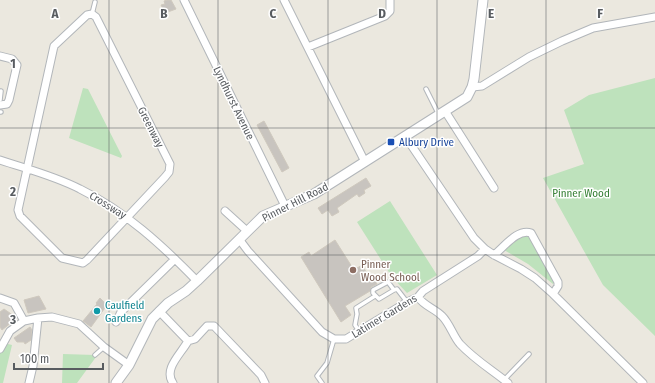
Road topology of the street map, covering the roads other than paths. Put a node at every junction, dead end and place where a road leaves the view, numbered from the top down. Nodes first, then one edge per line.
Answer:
1 (184, 0) edge
2 (284, 0) edge
3 (390, 0) edge
4 (483, 0) edge
5 (95, 2) dead end
6 (92, 14) junction
7 (655, 17) edge
8 (308, 48) junction
9 (0, 56) edge
10 (472, 87) junction
11 (426, 89) dead end
12 (1, 91) dead end
13 (0, 100) edge
14 (0, 110) edge
15 (442, 113) junction
16 (405, 136) junction
17 (0, 160) edge
18 (365, 162) junction
19 (28, 169) junction
20 (494, 188) dead end
21 (285, 206) junction
22 (226, 211) dead end
23 (128, 217) junction
24 (248, 231) junction
25 (239, 239) junction
26 (485, 248) junction
27 (494, 255) junction
28 (175, 259) junction
29 (197, 281) junction
30 (394, 290) junction
31 (553, 294) junction
32 (375, 296) junction
33 (418, 297) junction
34 (0, 298) edge
35 (407, 302) junction
36 (159, 311) junction
37 (38, 318) junction
38 (24, 321) junction
39 (116, 322) dead end
40 (359, 331) junction
41 (3, 338) edge
42 (334, 339) junction
43 (188, 341) junction
44 (104, 347) junction
45 (0, 350) edge
46 (529, 354) dead end
47 (95, 355) dead end
48 (129, 365) junction
49 (506, 381) edge
50 (29, 383) edge
51 (116, 383) edge
52 (173, 383) edge
53 (265, 383) edge
54 (322, 383) edge
55 (644, 383) edge

1 - 21 street, Lyndhurst Avenue
2 - 8 street
3 - 8 street
4 - 10 street
5 - 6 lane
6 - 19 street, Greenway
6 - 23 street, Greenway
7 - 10 street
8 - 18 street
9 - 14 street
10 - 15 street, Pinner Hill Road
11 - 15 lane
12 - 13 lane
15 - 16 street, Pinner Hill Road
15 - 20 street
16 - 18 street, Pinner Hill Road
16 - 26 street
17 - 19 street, Crossway
18 - 21 street, Pinner Hill Road
19 - 23 street, Crossway
19 - 23 street, Greenway
21 - 24 street, Pinner Hill Road
22 - 24 street
23 - 28 street, Crossway
24 - 25 street, Pinner Hill Road
25 - 29 street, Pinner Hill Road
25 - 42 street
26 - 27 street
26 - 33 street, Latimer Gardens
27 - 31 street
27 - 31 street
28 - 29 street, Crossway
28 - 39 street
29 - 36 street, Pinner Hill Road
30 - 32 lane
30 - 32 lane
30 - 35 lane
31 - 55 street
32 - 40 lane
33 - 35 street, Latimer Gardens
33 - 49 street
34 - 38 street
35 - 40 street, Latimer Gardens
36 - 43 street
36 - 48 street, Pinner Hill Road
37 - 38 street
37 - 44 street
37 - 50 street
38 - 41 street
40 - 42 street, Latimer Gardens
41 - 45 street
42 - 54 lane
43 - 52 street
43 - 53 street
44 - 47 lane
44 - 48 street
46 - 49 lane
48 - 51 street, Pinner Hill Road

